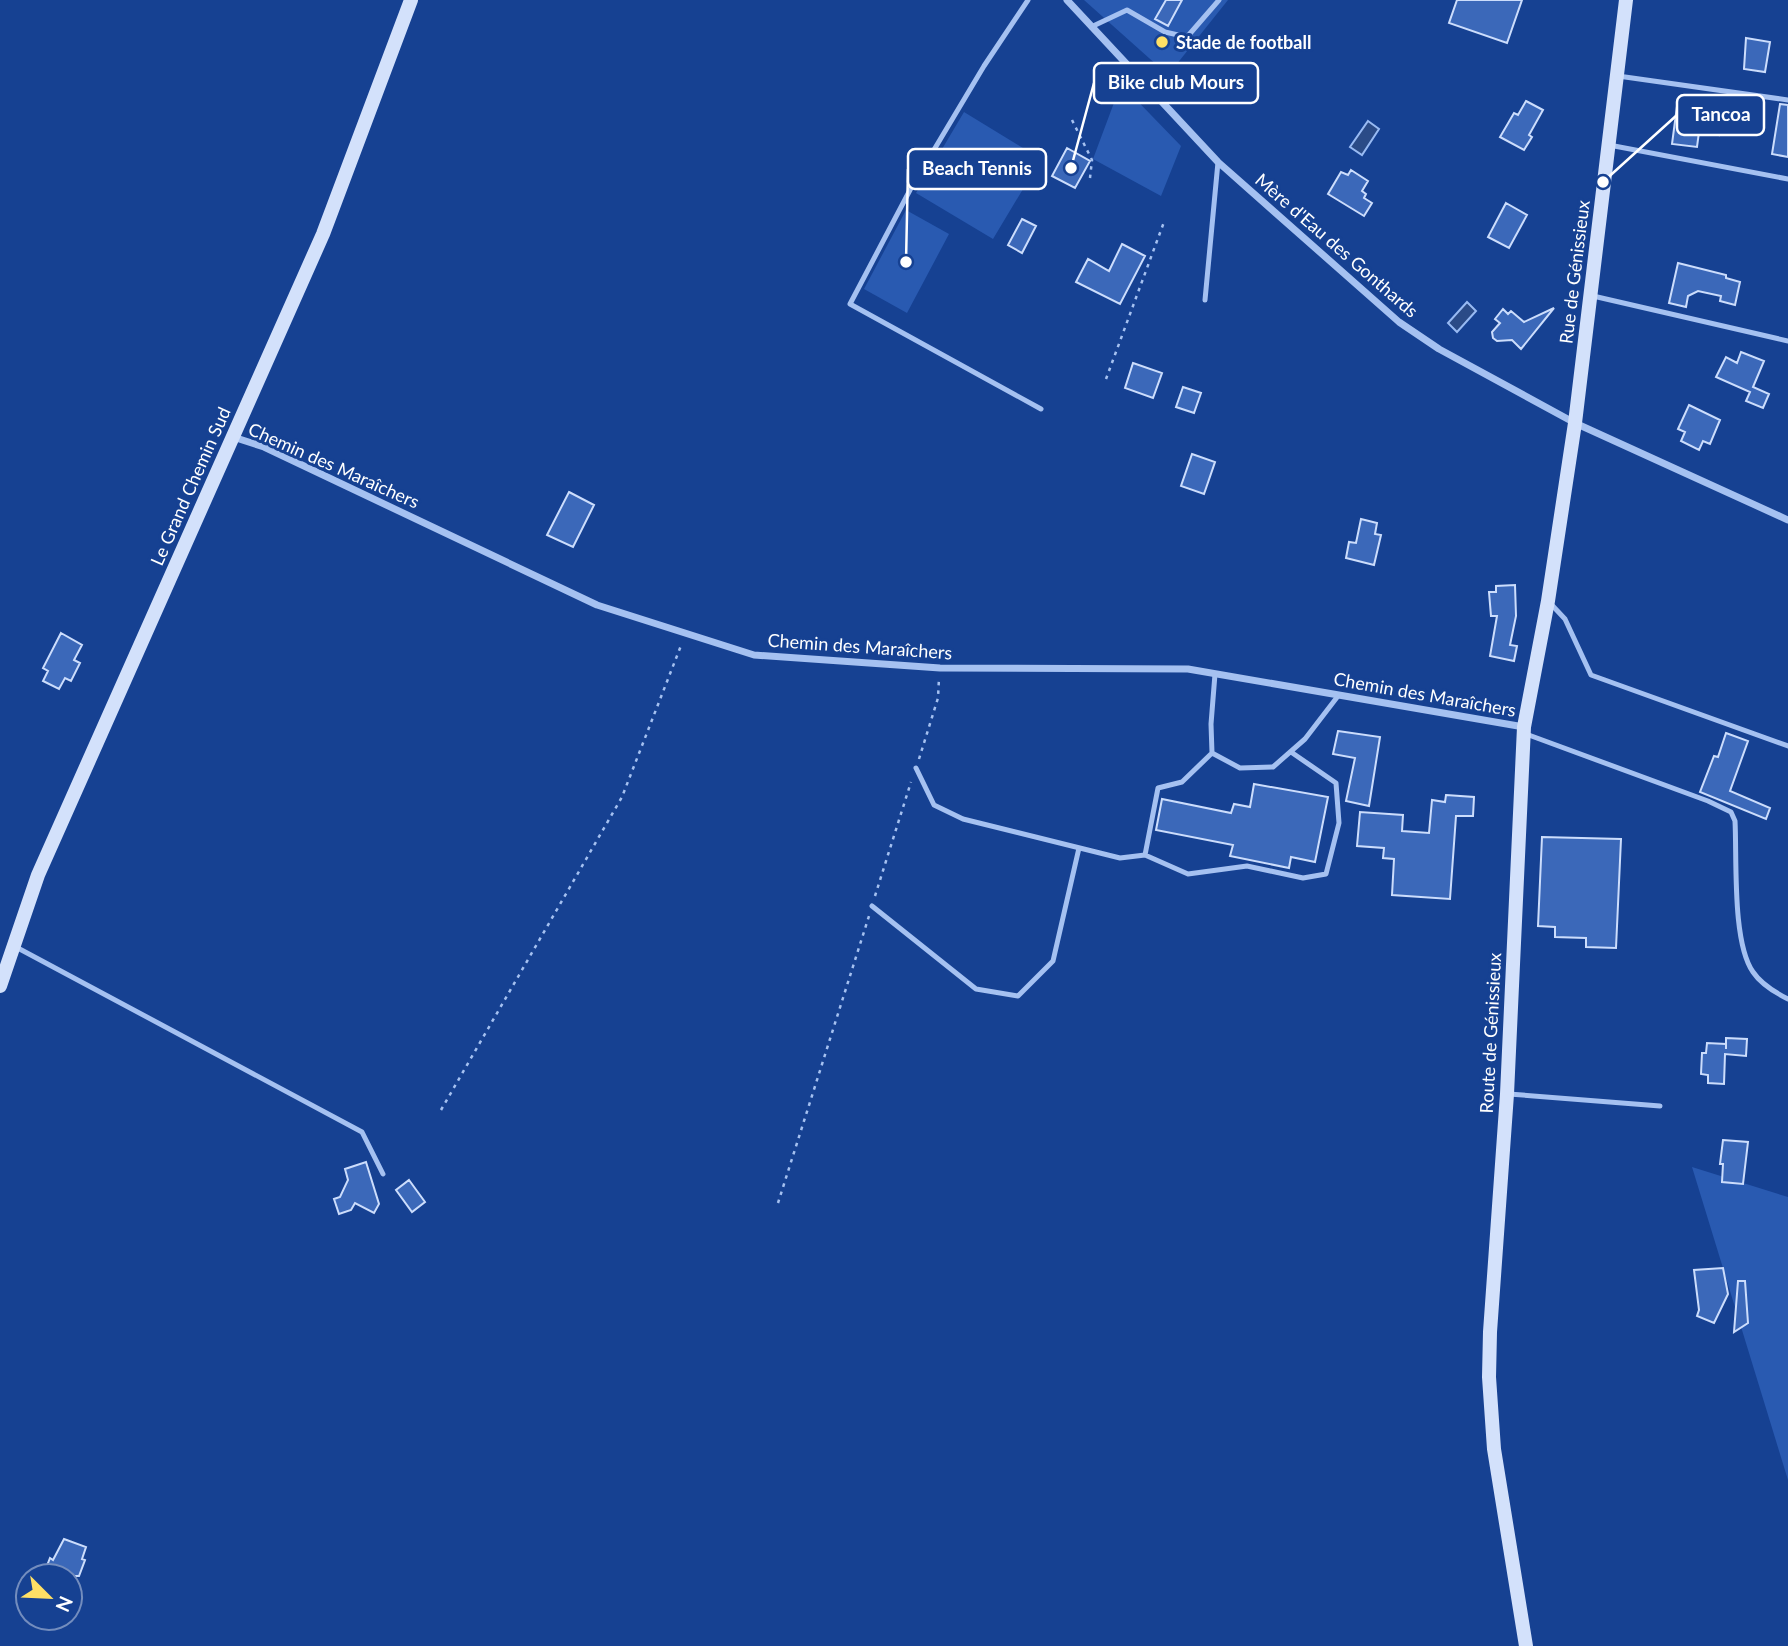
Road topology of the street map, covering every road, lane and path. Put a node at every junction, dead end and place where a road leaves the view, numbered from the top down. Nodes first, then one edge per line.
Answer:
1 (411, 0) edge
2 (1028, 0) edge
3 (1067, 0) edge
4 (1219, 0) edge
5 (1626, 0) edge
6 (1091, 27) junction
7 (1616, 76) junction
8 (1788, 100) edge
9 (1072, 120) dead end
10 (1609, 145) junction
11 (1218, 162) junction
12 (1090, 178) dead end
13 (1788, 178) edge
14 (1164, 222) dead end
15 (1589, 295) junction
16 (1205, 300) dead end
17 (1788, 341) edge
18 (1106, 379) dead end
19 (1041, 409) dead end
20 (1575, 423) junction
21 (233, 438) junction
22 (1788, 520) edge
23 (1548, 601) junction
24 (686, 633) junction
25 (940, 668) junction
26 (1215, 674) junction
27 (1338, 695) junction
28 (1524, 730) junction
29 (1788, 746) edge
30 (1291, 751) junction
31 (1212, 753) junction
32 (916, 768) junction
33 (1079, 848) junction
34 (1145, 855) junction
35 (872, 906) junction
36 (14, 946) junction
37 (0, 986) edge
38 (1788, 999) edge
39 (1507, 1094) junction
40 (1660, 1106) dead end
41 (441, 1110) dead end
42 (383, 1174) dead end
43 (778, 1203) dead end
44 (1525, 1646) edge

1 - 21 street, Le Grand Chemin Sud
2 - 19 lane
3 - 6 street, Mère d'Eau des Gonthards
4 - 6 lane
5 - 7 street, Rue de Génissieux
6 - 11 street, Mère d'Eau des Gonthards
7 - 8 lane
7 - 10 street, Rue de Génissieux
9 - 12 path
10 - 13 lane
10 - 15 street, Rue de Génissieux
11 - 16 lane
11 - 20 street, Mère d'Eau des Gonthards
14 - 18 path
15 - 17 lane
15 - 20 street, Rue de Génissieux
20 - 22 street, Mère d'Eau des Gonthards
20 - 23 street, Route de Génissieux
21 - 24 street, Chemin des Maraîchers
21 - 36 street, Le Grand Chemin Sud
23 - 28 street, Route de Génissieux
23 - 29 lane
24 - 25 street, Chemin des Maraîchers
24 - 41 path
25 - 26 street, Chemin des Maraîchers
25 - 32 path
26 - 27 street, Chemin des Maraîchers
26 - 31 lane
27 - 28 street, Chemin des Maraîchers
27 - 30 lane
28 - 38 lane
28 - 39 street, Route de Génissieux
30 - 31 lane
30 - 34 lane
31 - 34 lane
32 - 33 lane
32 - 35 path
33 - 34 lane
33 - 35 lane
35 - 43 path
36 - 37 street, Le Grand Chemin Sud
36 - 42 lane
39 - 40 lane
39 - 44 street, Route de Génissieux

